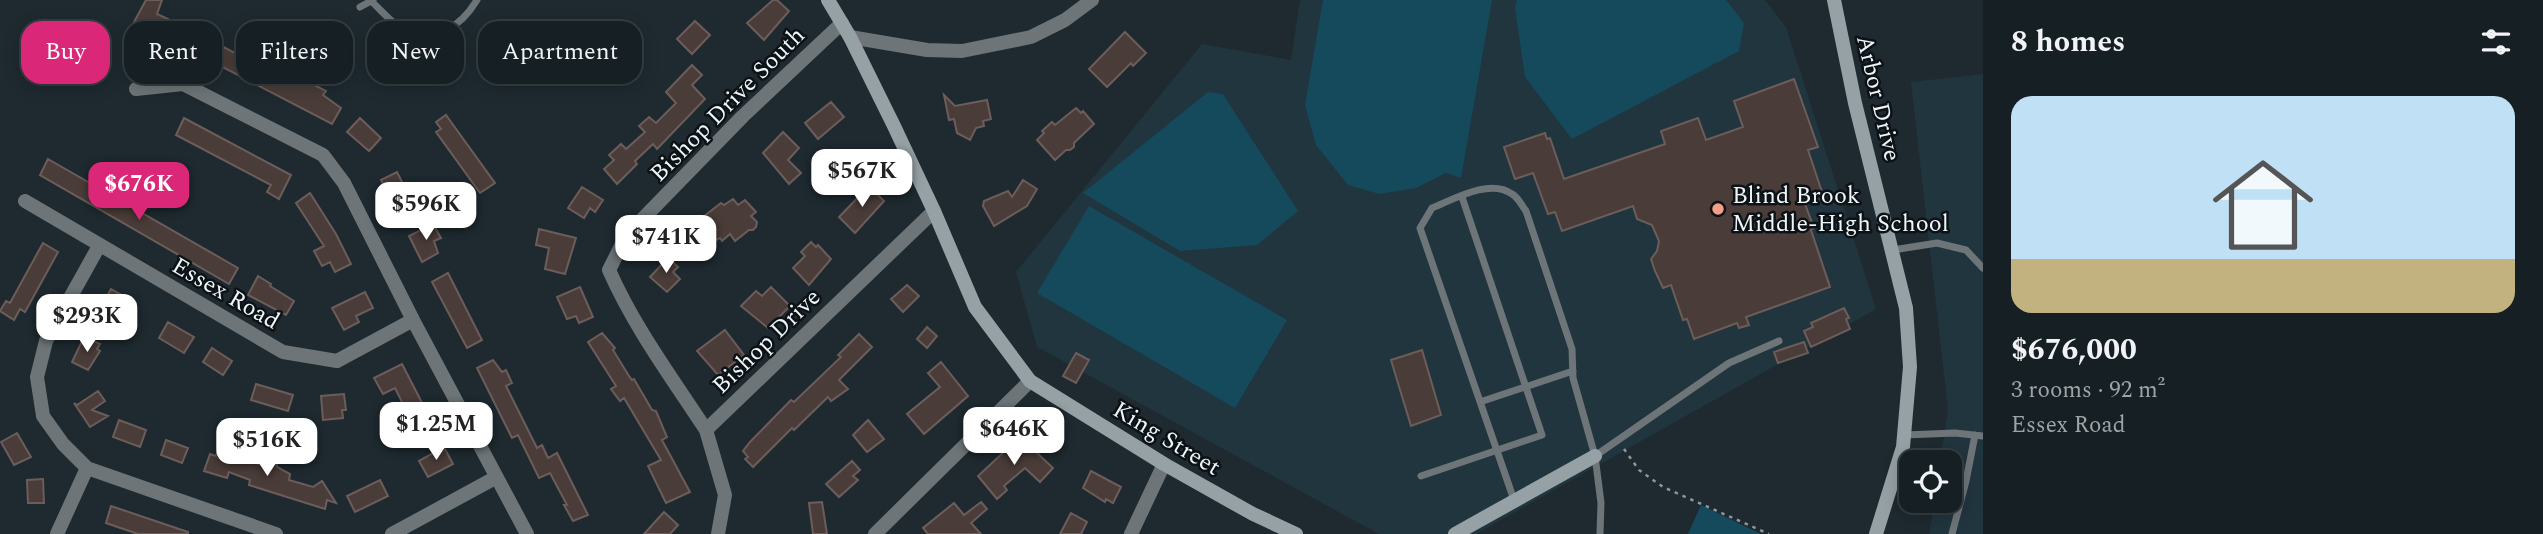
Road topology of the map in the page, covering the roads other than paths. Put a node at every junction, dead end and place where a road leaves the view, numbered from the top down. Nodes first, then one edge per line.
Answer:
1 (477, 0) edge
2 (828, 0) edge
3 (1091, 0) edge
4 (1834, 0) edge
5 (372, 1) edge
6 (360, 7) dead end
7 (842, 23) junction
8 (850, 37) junction
9 (136, 89) dead end
10 (1462, 197) junction
11 (25, 201) dead end
12 (934, 211) junction
13 (99, 246) junction
14 (1893, 250) junction
15 (1983, 268) edge
16 (413, 320) junction
17 (1779, 341) dead end
18 (1573, 371) junction
19 (1030, 381) junction
20 (1526, 386) junction
21 (1480, 402) junction
22 (706, 430) junction
23 (1904, 435) junction
24 (1979, 435) edge
25 (1497, 451) junction
26 (1595, 456) junction
27 (1164, 464) junction
28 (87, 468) junction
29 (1421, 476) dead end
30 (495, 478) junction
31 (1514, 500) junction
32 (57, 534) edge
33 (276, 534) edge
34 (391, 534) edge
35 (527, 534) edge
36 (718, 534) edge
37 (875, 534) edge
38 (1131, 534) edge
39 (1296, 534) edge
40 (1455, 534) edge
41 (1601, 534) edge
42 (1876, 534) edge
43 (1952, 534) edge

1 - 5 lane
2 - 7 main road, King Street
3 - 8 street
4 - 14 main road, Arbor Drive
5 - 6 lane
7 - 8 main road, King Street
7 - 22 street, Bishop Drive South
8 - 12 main road, King Street
9 - 16 street
10 - 18 lane
10 - 20 lane
10 - 21 lane
11 - 13 street, Essex Road
12 - 19 main road, King Street
12 - 22 street, Bishop Drive
13 - 16 street, Essex Road
13 - 28 street
14 - 15 lane
14 - 23 main road, Arbor Drive
16 - 30 street
17 - 26 lane
18 - 20 lane
18 - 26 lane
19 - 27 main road, King Street
19 - 37 street
20 - 21 lane
20 - 25 lane
21 - 25 lane
22 - 36 street, Bishop Drive
23 - 24 lane
23 - 42 main road, Arbor Drive
24 - 43 lane
25 - 29 lane
25 - 31 lane
26 - 31 main road
26 - 41 lane
27 - 38 street
27 - 39 main road, King Street
28 - 32 street
28 - 33 street
30 - 34 street
30 - 35 street
31 - 40 main road

